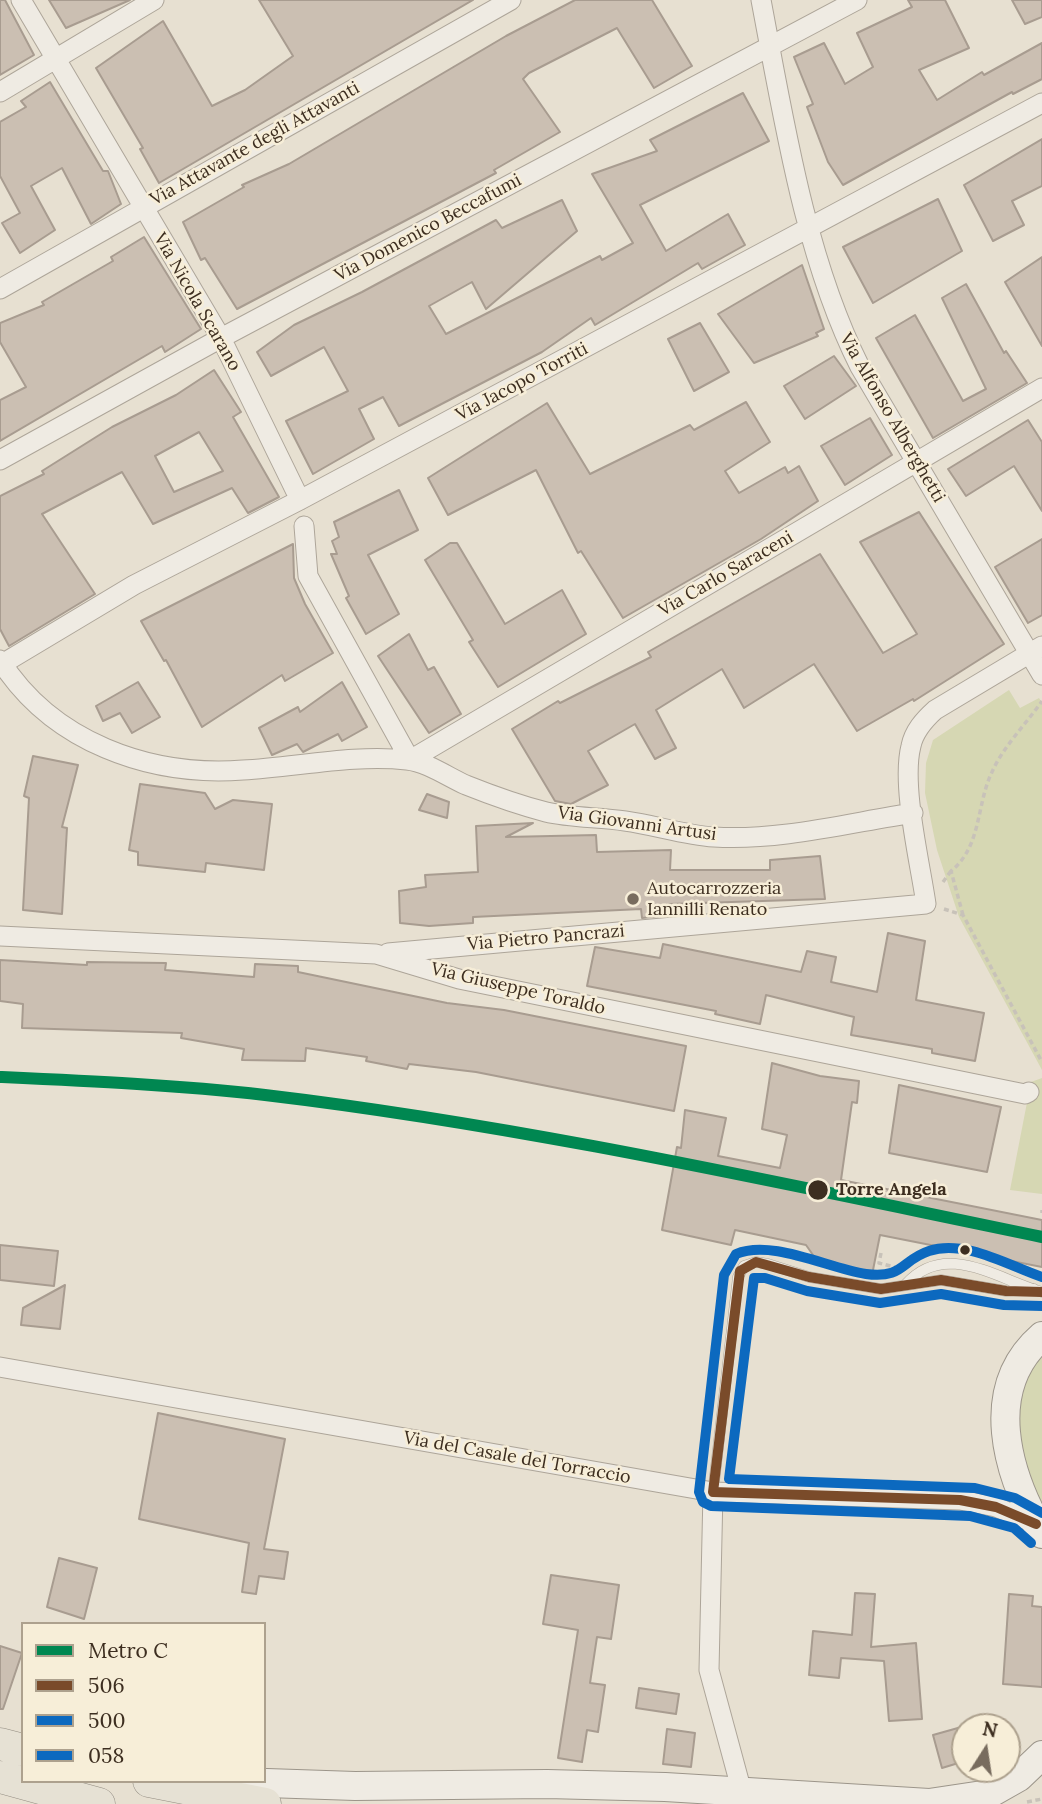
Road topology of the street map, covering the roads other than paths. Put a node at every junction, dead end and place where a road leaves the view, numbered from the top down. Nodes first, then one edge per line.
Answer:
1 (21, 0) edge
2 (154, 0) edge
3 (510, 0) edge
4 (761, 0) edge
5 (857, 0) edge
6 (770, 47) junction
7 (56, 59) junction
8 (0, 92) edge
9 (1042, 103) edge
10 (141, 208) junction
11 (810, 229) junction
12 (0, 289) edge
13 (221, 338) junction
14 (1042, 388) edge
15 (0, 460) edge
16 (916, 463) junction
17 (300, 500) junction
18 (304, 526) dead end
19 (1035, 650) edge
20 (1, 662) edge
21 (1042, 676) edge
22 (410, 760) junction
23 (914, 813) junction
24 (0, 936) edge
25 (376, 954) junction
26 (1029, 1092) dead end
27 (906, 1284) junction
28 (1038, 1291) edge
29 (1042, 1336) edge
30 (0, 1367) edge
31 (713, 1492) junction
32 (1039, 1529) edge
33 (0, 1744) edge
34 (21, 1749) edge
35 (1042, 1755) edge
36 (0, 1777) edge
37 (21, 1783) edge
38 (22, 1783) edge
39 (159, 1783) edge
40 (266, 1783) edge
41 (355, 1786) junction
42 (742, 1792) junction
43 (99, 1804) edge
44 (265, 1804) edge
45 (548, 1804) edge

1 - 7 street, Via Nicola Scarano
2 - 7 street
3 - 10 street, Via Attavante degli Attavanti
4 - 6 street, Via Alfonso Alberghetti
5 - 6 street, Via Domenico Beccafumi
6 - 11 street, Via Alfonso Alberghetti
6 - 13 street, Via Domenico Beccafumi
7 - 8 street
7 - 10 street, Via Nicola Scarano
9 - 11 street, Via Jacopo Torriti
10 - 12 street, Via Attavante degli Attavanti
10 - 13 street, Via Nicola Scarano
11 - 16 street, Via Alfonso Alberghetti
11 - 17 street, Via Jacopo Torriti
13 - 15 street, Via Domenico Beccafumi
13 - 17 street, Via Nicola Scarano
14 - 16 street, Via Carlo Saraceni
16 - 19 street, Via Alfonso Alberghetti
16 - 22 street, Via Carlo Saraceni
17 - 20 street, Via Jacopo Torriti
18 - 22 street
19 - 21 street, Via Alfonso Alberghetti
19 - 23 street
20 - 22 street, Via Giovanni Artusi
22 - 23 street, Via Giovanni Artusi
23 - 25 street, Via Pietro Pancrazi
24 - 25 street, Via Giuseppe Toraldo
25 - 26 street, Via Giuseppe Toraldo
27 - 28 lane
27 - 28 lane
27 - 31 lane
29 - 32 main road
30 - 31 street, Via del Casale del Torraccio
31 - 32 street, Via del Casale del Torraccio
31 - 42 street
33 - 34 main road
35 - 42 main road
36 - 37 main road
38 - 43 main road
39 - 44 main road
40 - 41 main road
41 - 42 main road
41 - 45 main road

